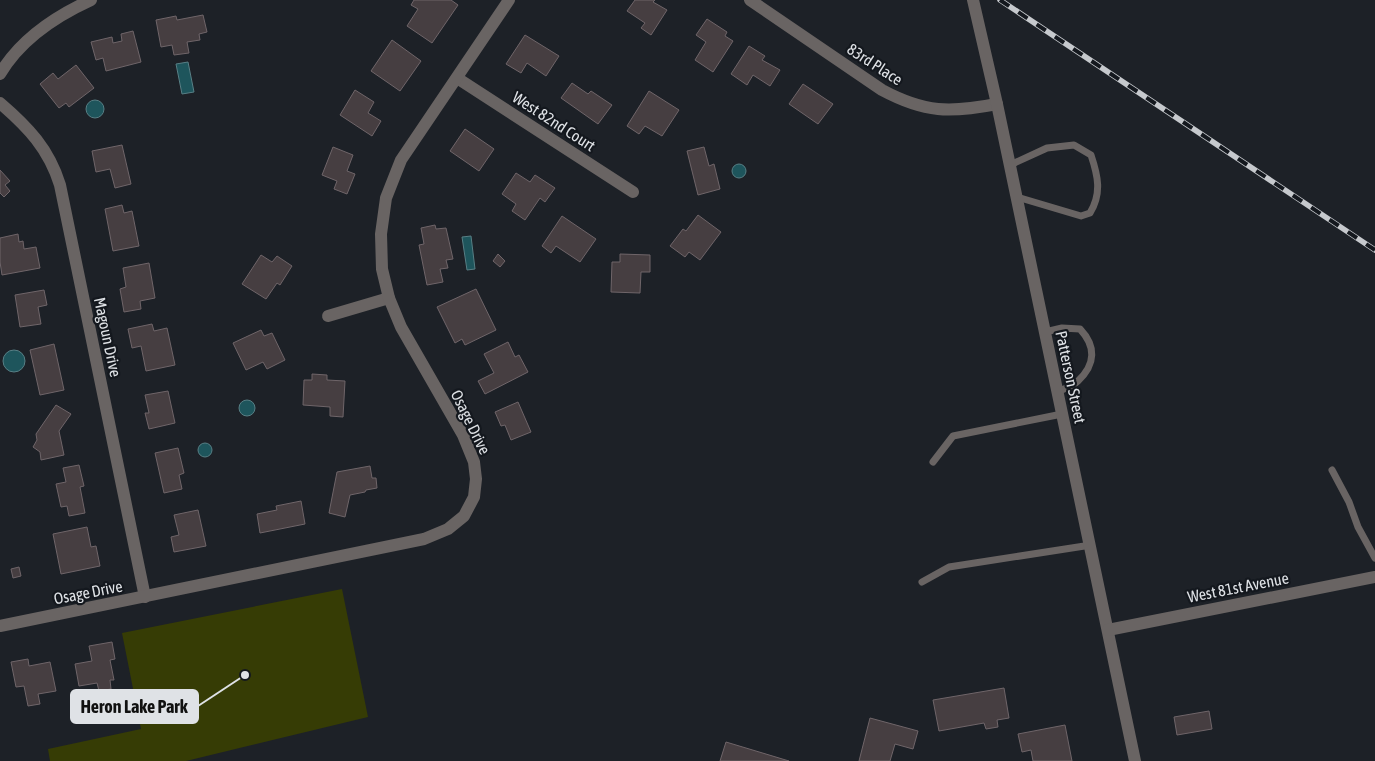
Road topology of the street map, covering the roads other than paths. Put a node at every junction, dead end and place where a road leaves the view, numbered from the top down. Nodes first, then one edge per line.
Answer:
1 (91, 0) edge
2 (509, 0) edge
3 (750, 0) edge
4 (973, 0) edge
5 (0, 74) edge
6 (456, 78) junction
7 (0, 103) edge
8 (997, 104) junction
9 (1010, 165) junction
10 (633, 192) dead end
11 (1017, 198) junction
12 (389, 298) junction
13 (328, 316) dead end
14 (1045, 332) junction
15 (1057, 392) junction
16 (1062, 414) junction
17 (933, 462) dead end
18 (1332, 470) dead end
19 (1090, 545) junction
20 (1375, 558) edge
21 (1375, 576) edge
22 (922, 582) dead end
23 (145, 597) junction
24 (0, 626) edge
25 (1108, 630) junction
26 (1135, 761) edge

1 - 5 street
2 - 6 street, Osage Drive
3 - 8 street, 83rd Place
4 - 8 street, Patterson Street
6 - 10 street, West 82nd Court
6 - 12 street, Osage Drive
7 - 23 street, Magoun Drive
8 - 9 street, Patterson Street
9 - 11 street, Patterson Street
9 - 11 lane
11 - 14 street, Patterson Street
12 - 13 street
12 - 23 street, Osage Drive
14 - 15 street, Patterson Street
14 - 15 lane
15 - 16 street, Patterson Street
16 - 17 lane
16 - 19 street, Patterson Street
18 - 20 lane
19 - 22 lane
19 - 25 street, Patterson Street
21 - 25 street, West 81st Avenue
23 - 24 street, Osage Drive
25 - 26 street, Patterson Street

